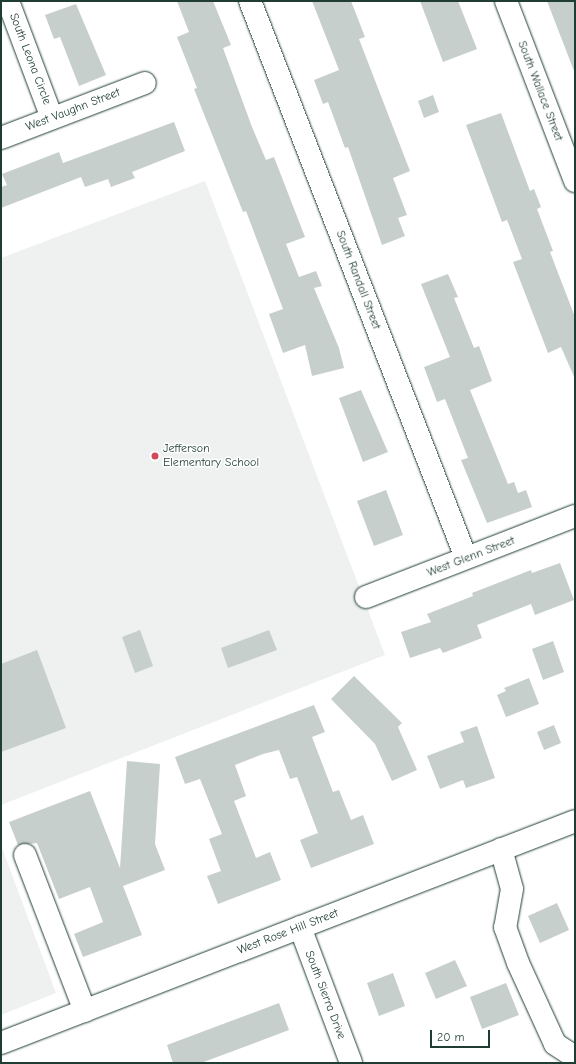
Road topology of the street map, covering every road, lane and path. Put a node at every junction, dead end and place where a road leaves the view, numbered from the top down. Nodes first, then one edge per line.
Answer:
1 (8, 1) edge
2 (250, 1) edge
3 (506, 1) edge
4 (145, 83) dead end
5 (52, 118) junction
6 (1, 138) edge
7 (575, 181) edge
8 (575, 516) edge
9 (466, 558) junction
10 (366, 597) dead end
11 (575, 821) edge
12 (501, 849) junction
13 (25, 854) dead end
14 (300, 927) junction
15 (85, 1011) junction
16 (1, 1043) edge
17 (569, 1053) dead end
18 (351, 1063) edge

1 - 5 street, South Leona Circle
2 - 9 street, South Randall Street
3 - 7 street, South Wallace Street
4 - 5 street, West Vaughn Street
5 - 6 street, West Vaughn Street
8 - 9 street, West Glenn Street
9 - 10 street, West Glenn Street
11 - 12 street, West Rose Hill Street
12 - 14 street, West Rose Hill Street
12 - 17 street
13 - 15 street
14 - 15 street, West Rose Hill Street
14 - 18 street, South Sierra Drive
15 - 16 street, West Rose Hill Street

